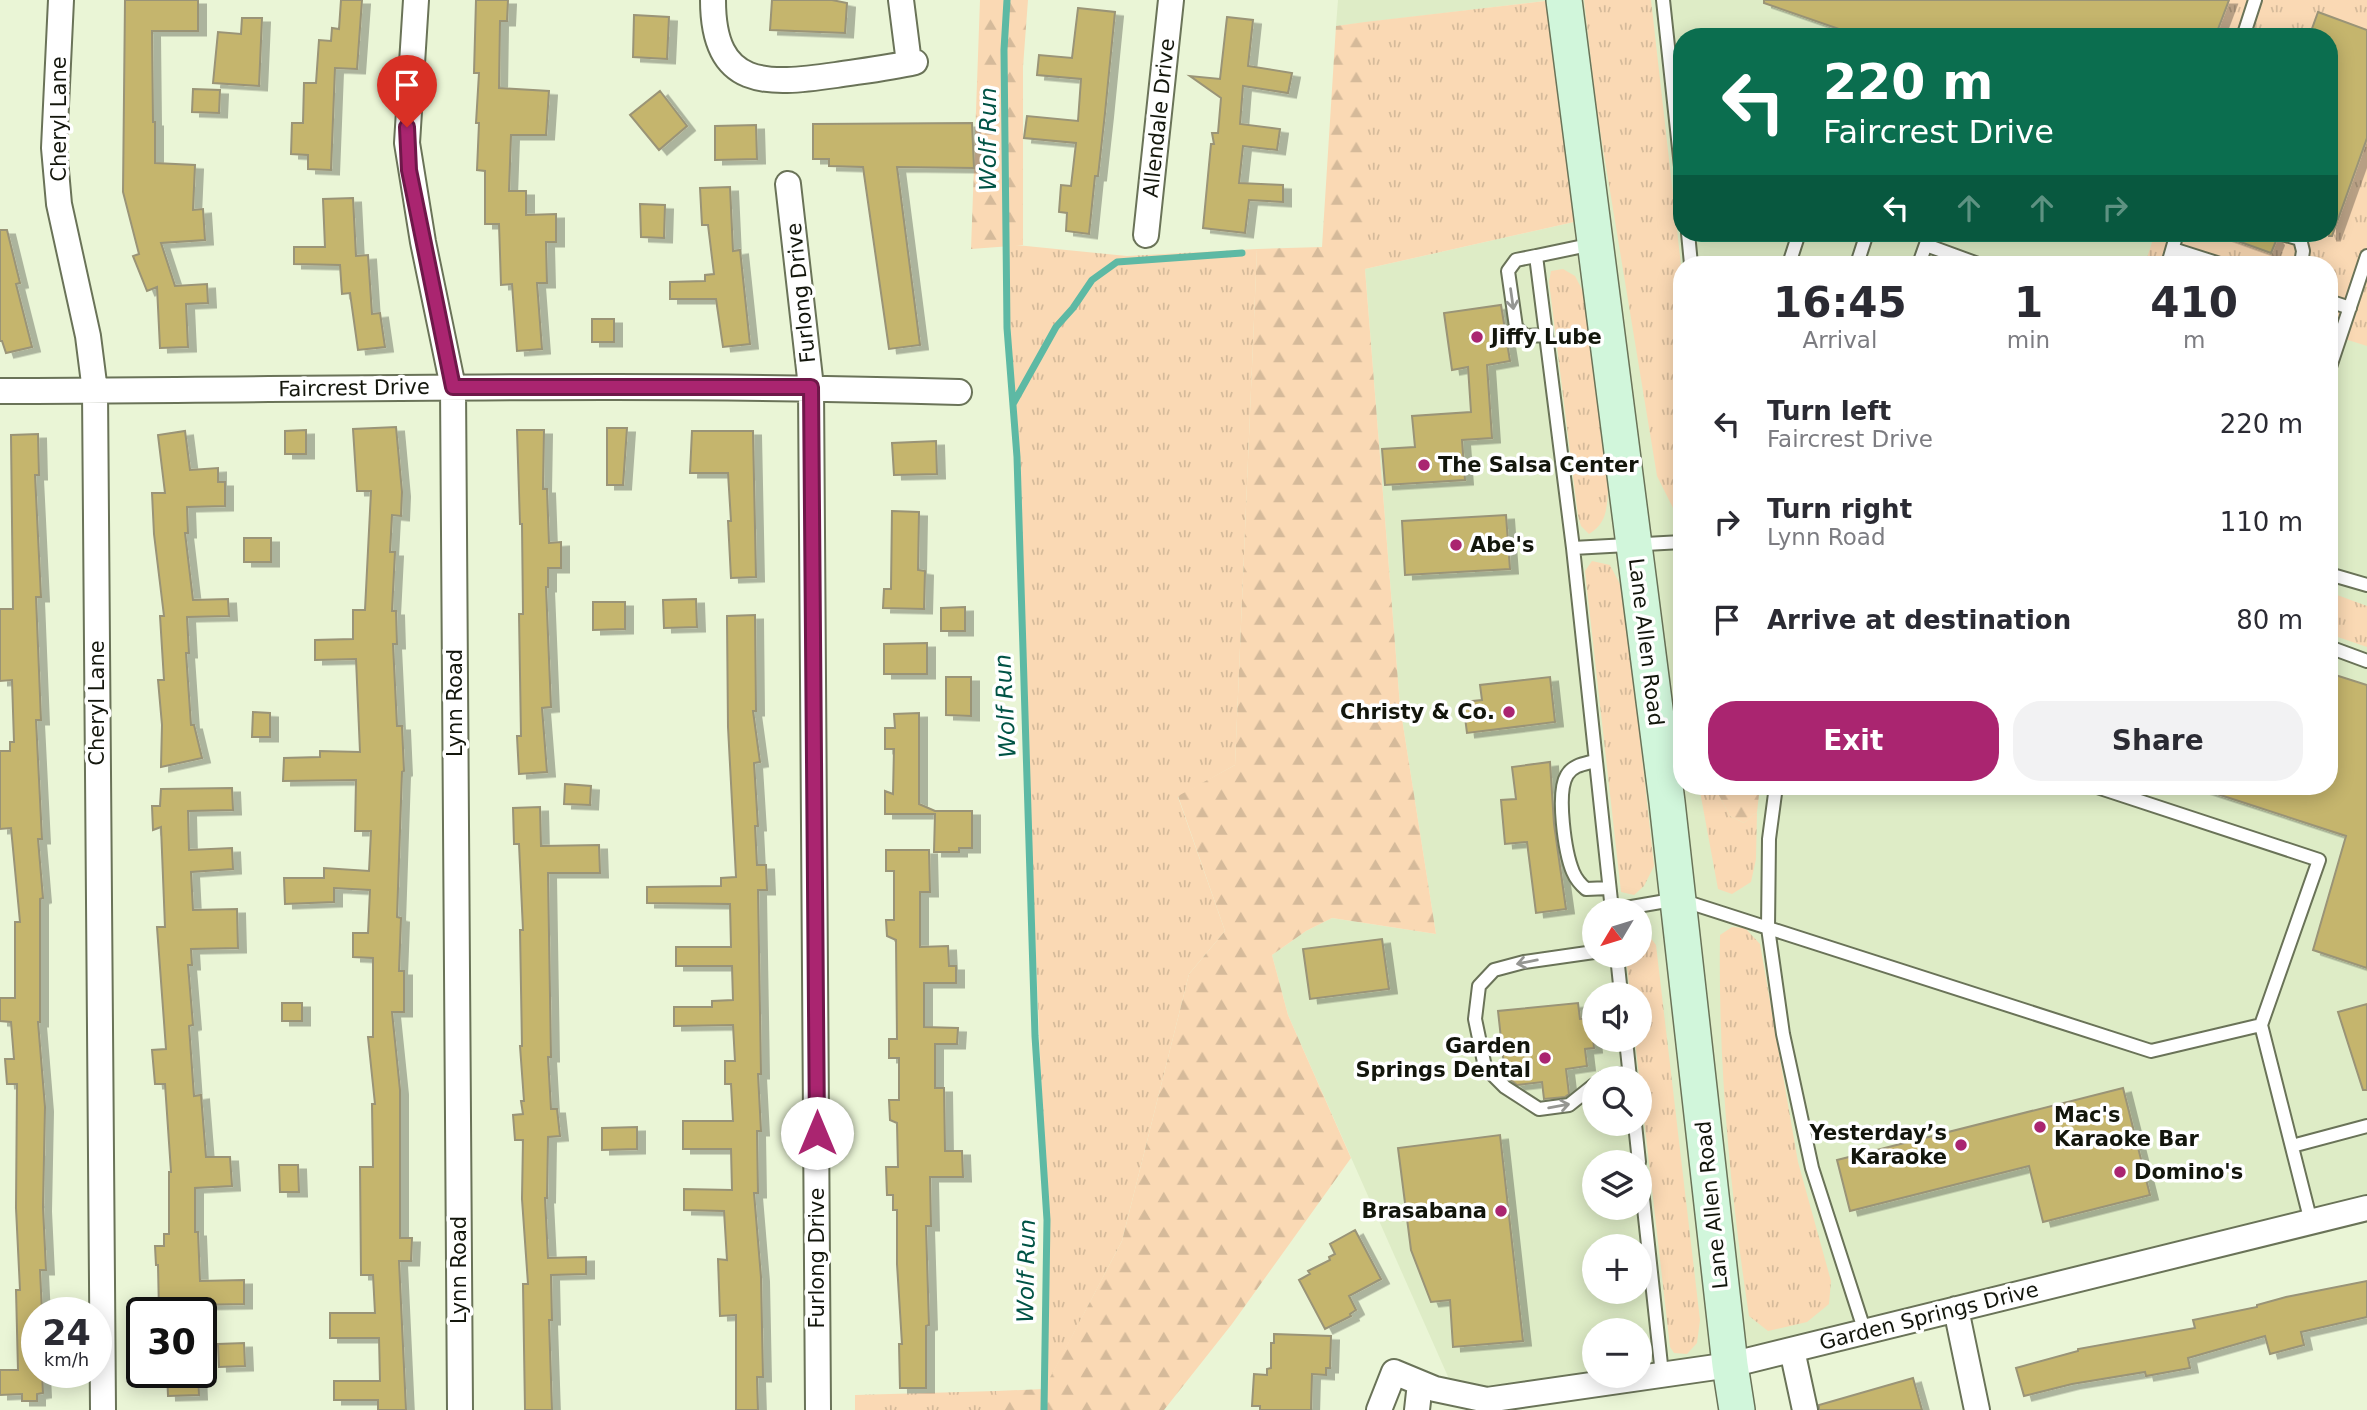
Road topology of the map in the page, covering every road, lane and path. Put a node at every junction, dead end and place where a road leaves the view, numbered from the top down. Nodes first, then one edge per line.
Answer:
1 (61, 0) edge
2 (416, 0) edge
3 (713, 0) edge
4 (901, 0) edge
5 (1171, 0) edge
6 (1564, 0) edge
7 (1663, 0) edge
8 (2255, 0) edge
9 (2246, 28) edge
10 (1673, 93) edge
11 (788, 184) dead end
12 (1146, 235) dead end
13 (1934, 242) edge
14 (2175, 242) edge
15 (1595, 244) junction
16 (2173, 249) junction
17 (1536, 256) junction
18 (1962, 256) edge
19 (2171, 256) edge
20 (2195, 256) edge
21 (2367, 256) edge
22 (2338, 304) edge
23 (2350, 308) junction
24 (1546, 335) junction
25 (2338, 343) edge
26 (453, 387) junction
27 (811, 387) junction
28 (0, 391) edge
29 (95, 391) junction
30 (959, 392) dead end
31 (1673, 542) edge
32 (1634, 543) junction
33 (1573, 548) junction
34 (2338, 577) edge
35 (2367, 585) edge
36 (2338, 650) edge
37 (2367, 661) edge
38 (1595, 761) junction
39 (1775, 795) edge
40 (2121, 795) edge
41 (1609, 888) junction
42 (1611, 898) edge
43 (1678, 899) junction
44 (1652, 903) edge
45 (1768, 928) junction
46 (1582, 953) edge
47 (2262, 1025) junction
48 (1582, 1094) edge
49 (2367, 1126) edge
50 (2292, 1146) junction
51 (2367, 1208) edge
52 (1645, 1220) edge
53 (2311, 1222) junction
54 (1956, 1309) junction
55 (1865, 1332) junction
56 (1792, 1350) junction
57 (1730, 1365) junction
58 (1662, 1374) junction
59 (1420, 1383) junction
60 (1488, 1405) edge
61 (103, 1410) edge
62 (460, 1410) edge
63 (818, 1410) edge
64 (1380, 1410) edge
65 (1417, 1410) edge
66 (1737, 1410) edge
67 (1805, 1410) edge
68 (1977, 1410) edge

1 - 29 street, Cheryl Lane
2 - 26 street, Lynn Road
3 - 4 street
5 - 12 street, Allendale Drive
6 - 15 main road, Lane Allen Road
7 - 10 lane
8 - 9 lane
11 - 27 street, Furlong Drive
13 - 18 lane
14 - 16 lane
15 - 17 lane
15 - 32 main road, Lane Allen Road
16 - 19 lane
16 - 20 lane
17 - 24 lane
17 -> 24 lane
21 - 23 lane
22 - 23 lane
23 - 25 lane
24 - 33 lane
26 - 27 street, Faircrest Drive
26 - 29 street, Faircrest Drive
26 - 62 street, Lynn Road
27 - 30 street, Faircrest Drive
27 - 63 street, Furlong Drive
28 - 29 street, Faircrest Drive
29 - 61 street, Cheryl Lane
31 - 32 lane
32 - 33 lane
32 - 43 main road, Lane Allen Road
33 - 38 lane
34 - 35 lane
36 - 37 lane
38 - 41 lane
38 - 41 lane
39 - 45 lane
40 - 47 lane
41 - 42 lane
43 - 44 lane
43 - 45 lane
43 - 57 main road, Lane Allen Road
45 - 47 lane
45 - 55 lane
46 -> 48 lane
47 - 50 lane
49 - 50 lane
50 - 53 lane
51 - 53 street, Garden Springs Drive
52 - 58 lane
53 - 54 street, Garden Springs Drive
54 - 55 street, Garden Springs Drive
54 - 68 street
55 - 56 street, Garden Springs Drive
56 - 57 street, Garden Springs Drive
56 - 67 street
57 - 58 street, Garden Springs Drive
57 - 66 main road, Lane Allen Road
58 - 60 street, Garden Springs Drive
59 - 60 street
59 - 64 street
59 - 65 street

